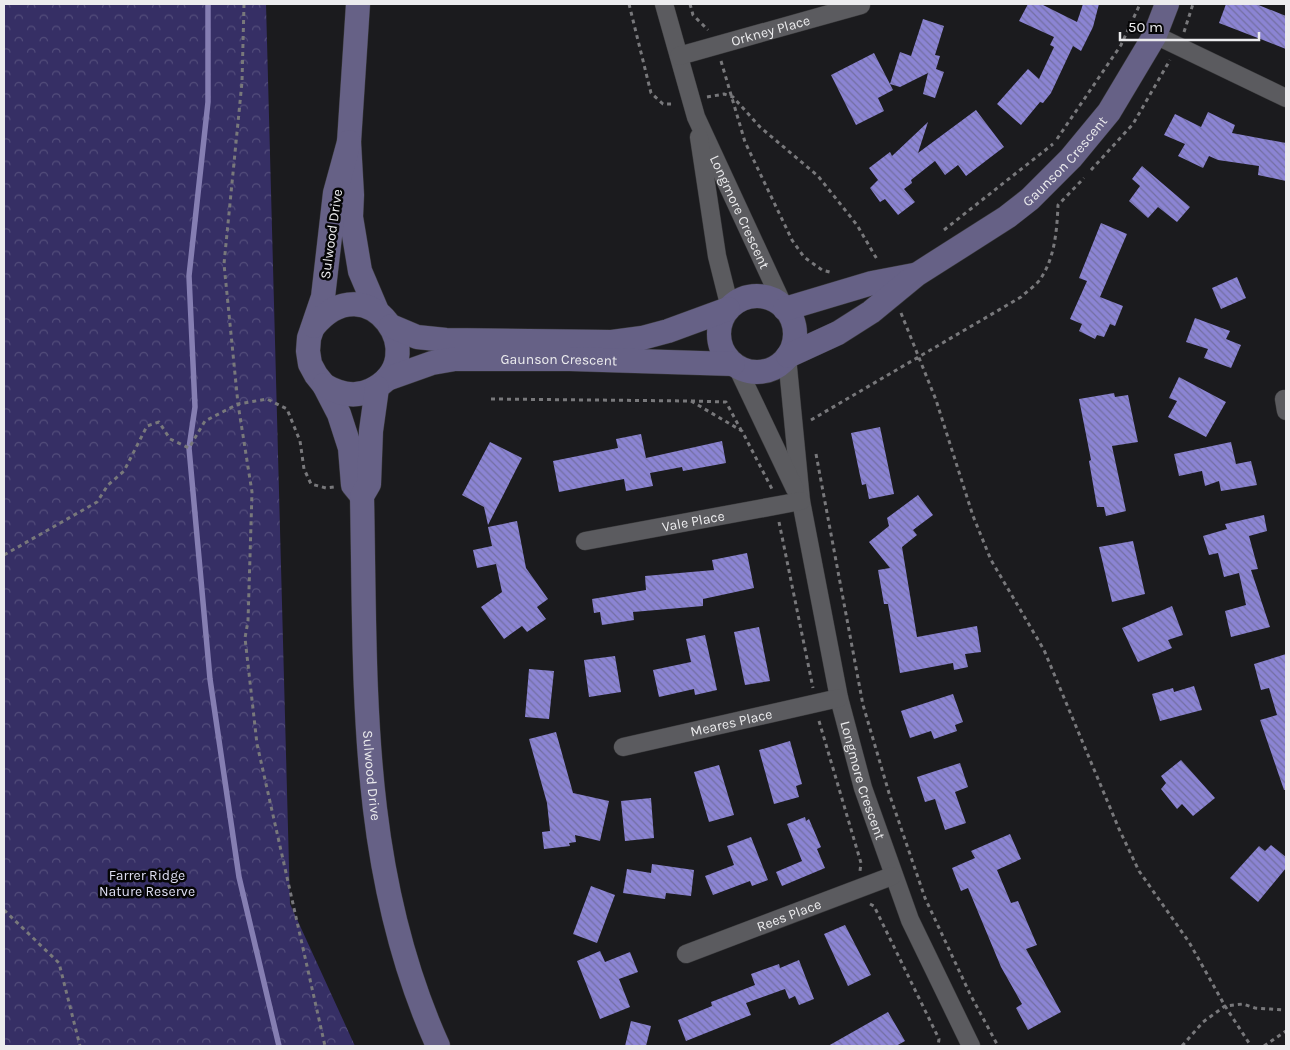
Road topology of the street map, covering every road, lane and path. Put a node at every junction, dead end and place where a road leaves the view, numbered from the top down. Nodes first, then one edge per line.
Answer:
1 (244, 4) edge
2 (358, 4) edge
3 (629, 4) edge
4 (664, 4) edge
5 (690, 4) edge
6 (1140, 4) edge
7 (1167, 4) edge
8 (1193, 4) edge
9 (861, 6) dead end
10 (712, 34) dead end
11 (1155, 35) junction
12 (1177, 46) junction
13 (679, 56) junction
14 (720, 58) dead end
15 (733, 97) junction
16 (1286, 98) edge
17 (691, 100) junction
18 (696, 117) junction
19 (349, 142) junction
20 (941, 233) dead end
21 (878, 261) dead end
22 (839, 274) dead end
23 (916, 275) junction
24 (729, 308) junction
25 (784, 308) junction
26 (900, 310) dead end
27 (384, 319) junction
28 (314, 326) junction
29 (788, 357) junction
30 (919, 357) junction
31 (735, 365) junction
32 (382, 383) junction
33 (324, 385) junction
34 (491, 399) dead end
35 (691, 401) junction
36 (238, 404) junction
37 (809, 421) dead end
38 (742, 431) junction
39 (815, 448) dead end
40 (358, 491) junction
41 (801, 501) junction
42 (775, 506) junction
43 (585, 541) dead end
44 (4, 555) edge
45 (839, 698) junction
46 (816, 703) junction
47 (623, 747) dead end
48 (859, 876) dead end
49 (892, 876) junction
50 (866, 901) dead end
51 (4, 910) edge
52 (686, 954) dead end
53 (1225, 1006) junction
54 (1286, 1010) edge
55 (1286, 1031) edge
56 (1266, 1045) edge
57 (80, 1046) edge
58 (324, 1046) edge
59 (438, 1046) edge
60 (938, 1046) edge
61 (971, 1046) edge
62 (998, 1046) edge
63 (1182, 1046) edge
64 (1251, 1046) edge

1 - 36 path
2 - 19 street, Sulwood Drive
3 - 17 path
4 - 13 street, Longmore Crescent
5 - 10 path
6 - 20 path
7 - 11 street, Gaunson Crescent
8 - 12 path
9 - 13 street, Orkney Place
11 - 12 street
11 - 23 street, Gaunson Crescent
12 - 16 street
12 - 30 path
13 - 17 street, Longmore Crescent
14 - 15 path
15 - 17 path
15 - 21 path
15 - 22 path
17 - 18 street, Longmore Crescent
18 - 24 street, Longmore Crescent
18 - 25 street, Longmore Crescent
19 - 27 street, Sulwood Drive
19 - 28 street, Sulwood Drive
23 - 25 street, Gaunson Crescent
23 - 29 street, Gaunson Crescent
24 - 25 street
24 - 27 street, Gaunson Crescent
24 - 31 street
25 - 29 street
26 - 30 path
27 - 28 street
27 - 32 street, Sulwood Drive
28 - 33 street, Sulwood Drive
29 - 31 street
29 - 41 street, Longmore Crescent
30 - 37 path
30 - 53 path
31 - 32 street, Gaunson Crescent
31 - 41 street, Longmore Crescent
32 - 33 street
32 - 40 street, Sulwood Drive
33 - 40 street, Sulwood Drive
34 - 35 path
35 - 38 path
35 - 38 path
36 - 40 path
36 - 44 path
36 - 58 path
38 - 42 path
39 - 62 path
40 - 59 street, Sulwood Drive
41 - 42 street, Vale Place
41 - 45 street, Longmore Crescent
42 - 43 street, Vale Place
42 - 46 path
45 - 46 street, Meares Place
45 - 49 street, Longmore Crescent
46 - 47 street, Meares Place
46 - 48 path
49 - 52 street, Rees Place
49 - 61 street, Longmore Crescent
50 - 60 path
51 - 57 path
53 - 54 path
53 - 63 path
53 - 64 path
55 - 56 path

